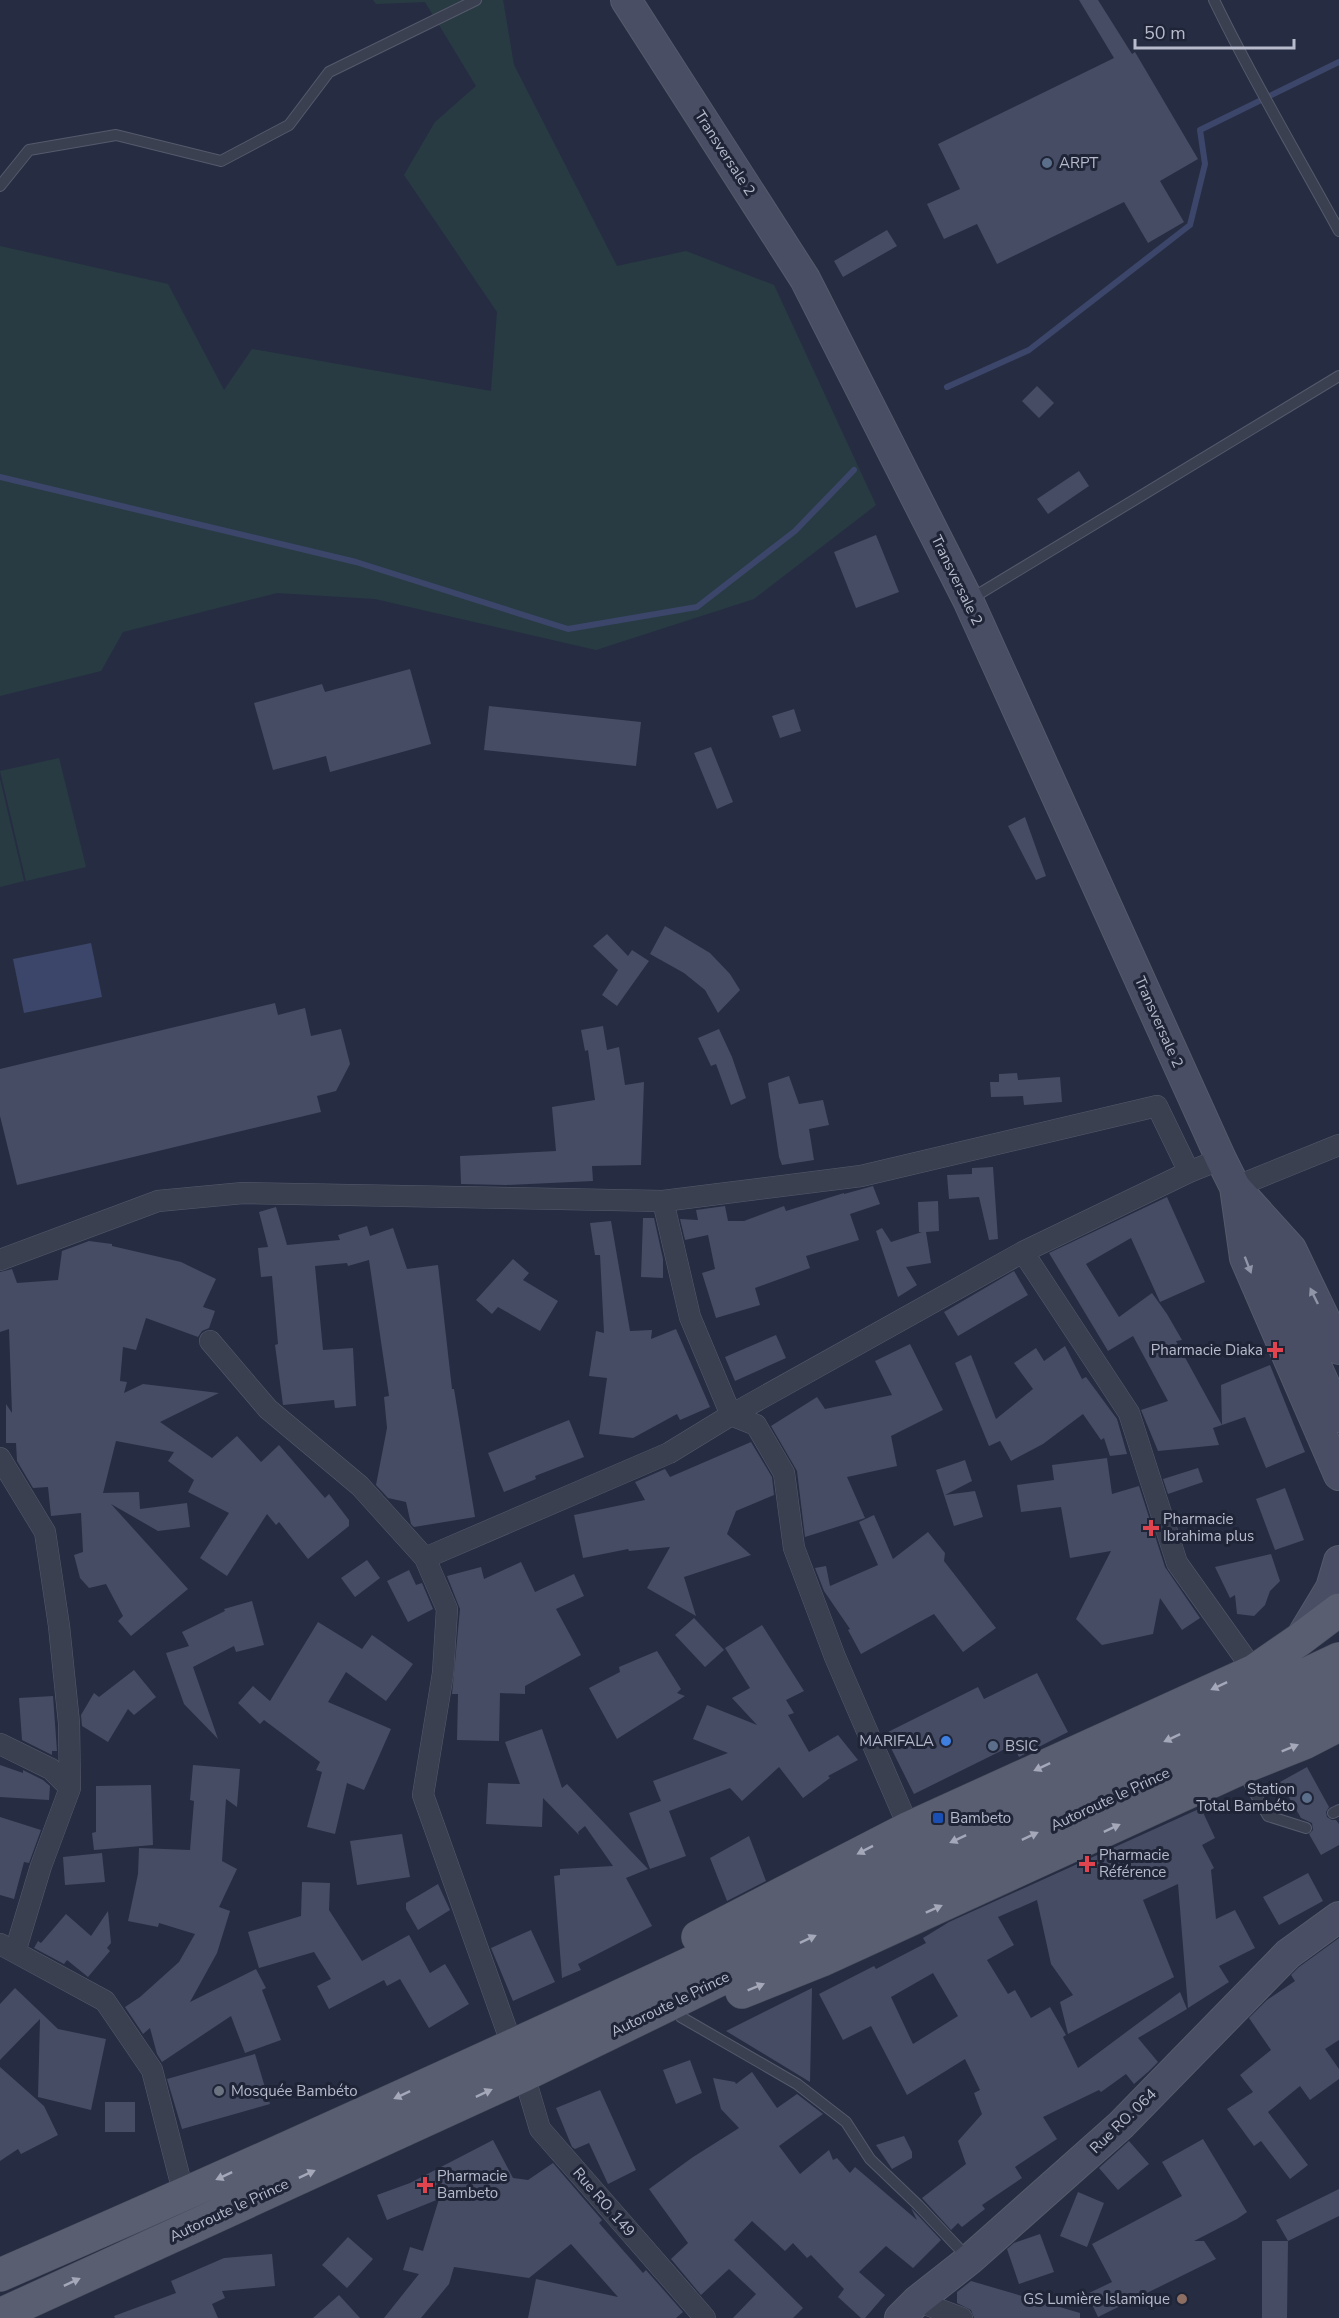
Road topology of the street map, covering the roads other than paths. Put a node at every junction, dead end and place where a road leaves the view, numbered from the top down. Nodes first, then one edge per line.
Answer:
1 (476, 0) edge
2 (626, 0) edge
3 (1214, 0) edge
4 (0, 186) edge
5 (1339, 231) edge
6 (1339, 376) edge
7 (968, 600) junction
8 (1339, 1145) edge
9 (1221, 1159) junction
10 (1189, 1172) junction
11 (1235, 1187) junction
12 (663, 1201) junction
13 (1023, 1252) junction
14 (0, 1260) edge
15 (210, 1341) dead end
16 (1339, 1348) edge
17 (731, 1415) junction
18 (1339, 1417) edge
19 (0, 1458) edge
20 (1339, 1475) edge
21 (425, 1558) junction
22 (1339, 1561) edge
23 (1339, 1610) edge
24 (1299, 1641) junction
25 (1339, 1659) edge
26 (1254, 1671) junction
27 (1339, 1692) edge
28 (1339, 1725) edge
29 (0, 1744) edge
30 (1241, 1768) junction
31 (70, 1788) junction
32 (909, 1828) junction
33 (1306, 1828) dead end
34 (915, 1874) junction
35 (1339, 1917) edge
36 (7, 1948) edge
37 (681, 2018) junction
38 (512, 2045) junction
39 (524, 2074) junction
40 (184, 2195) junction
41 (969, 2260) junction
42 (0, 2275) edge
43 (34, 2309) edge
44 (908, 2309) edge
45 (0, 2314) edge
46 (705, 2318) edge
47 (962, 2318) edge

1 - 4 lane
2 - 7 main road, Transversale 2
3 - 5 lane
6 - 7 lane
7 - 9 main road, Transversale 2
8 - 11 street
9 - 10 street
9 - 11 main road, Transversale 2
10 - 12 street
10 - 13 street
16 -> 11 main road, Transversale 2
11 - 18 main road
11 -> 20 main road, Transversale 2
12 - 14 street
12 - 17 street
13 - 17 street
13 - 26 street
15 - 21 street
17 - 21 street
17 - 32 street
19 - 31 street
21 - 38 street
22 - 24 main road
23 - 24 main road
24 - 26 main road
25 -> 34 main road, Autoroute le Prince
26 -> 32 main road
34 -> 27 main road, Autoroute le Prince
30 -> 28 main road
29 - 31 street
30 - 33 lane
37 -> 30 main road
31 - 36 street
32 -> 38 main road
34 - 38 main road, Autoroute le Prince
39 -> 34 main road, Autoroute le Prince
35 - 41 main road, Rue RO. 064
36 - 40 street
37 - 39 main road
37 - 41 lane
38 -> 40 main road, Autoroute le Prince
43 -> 39 main road, Autoroute le Prince
39 - 46 street, Rue RO. 149
40 - 42 main road, Autoroute le Prince
41 - 44 main road, Rue RO. 064
43 - 45 main road, Autoroute le Prince
44 - 47 street

